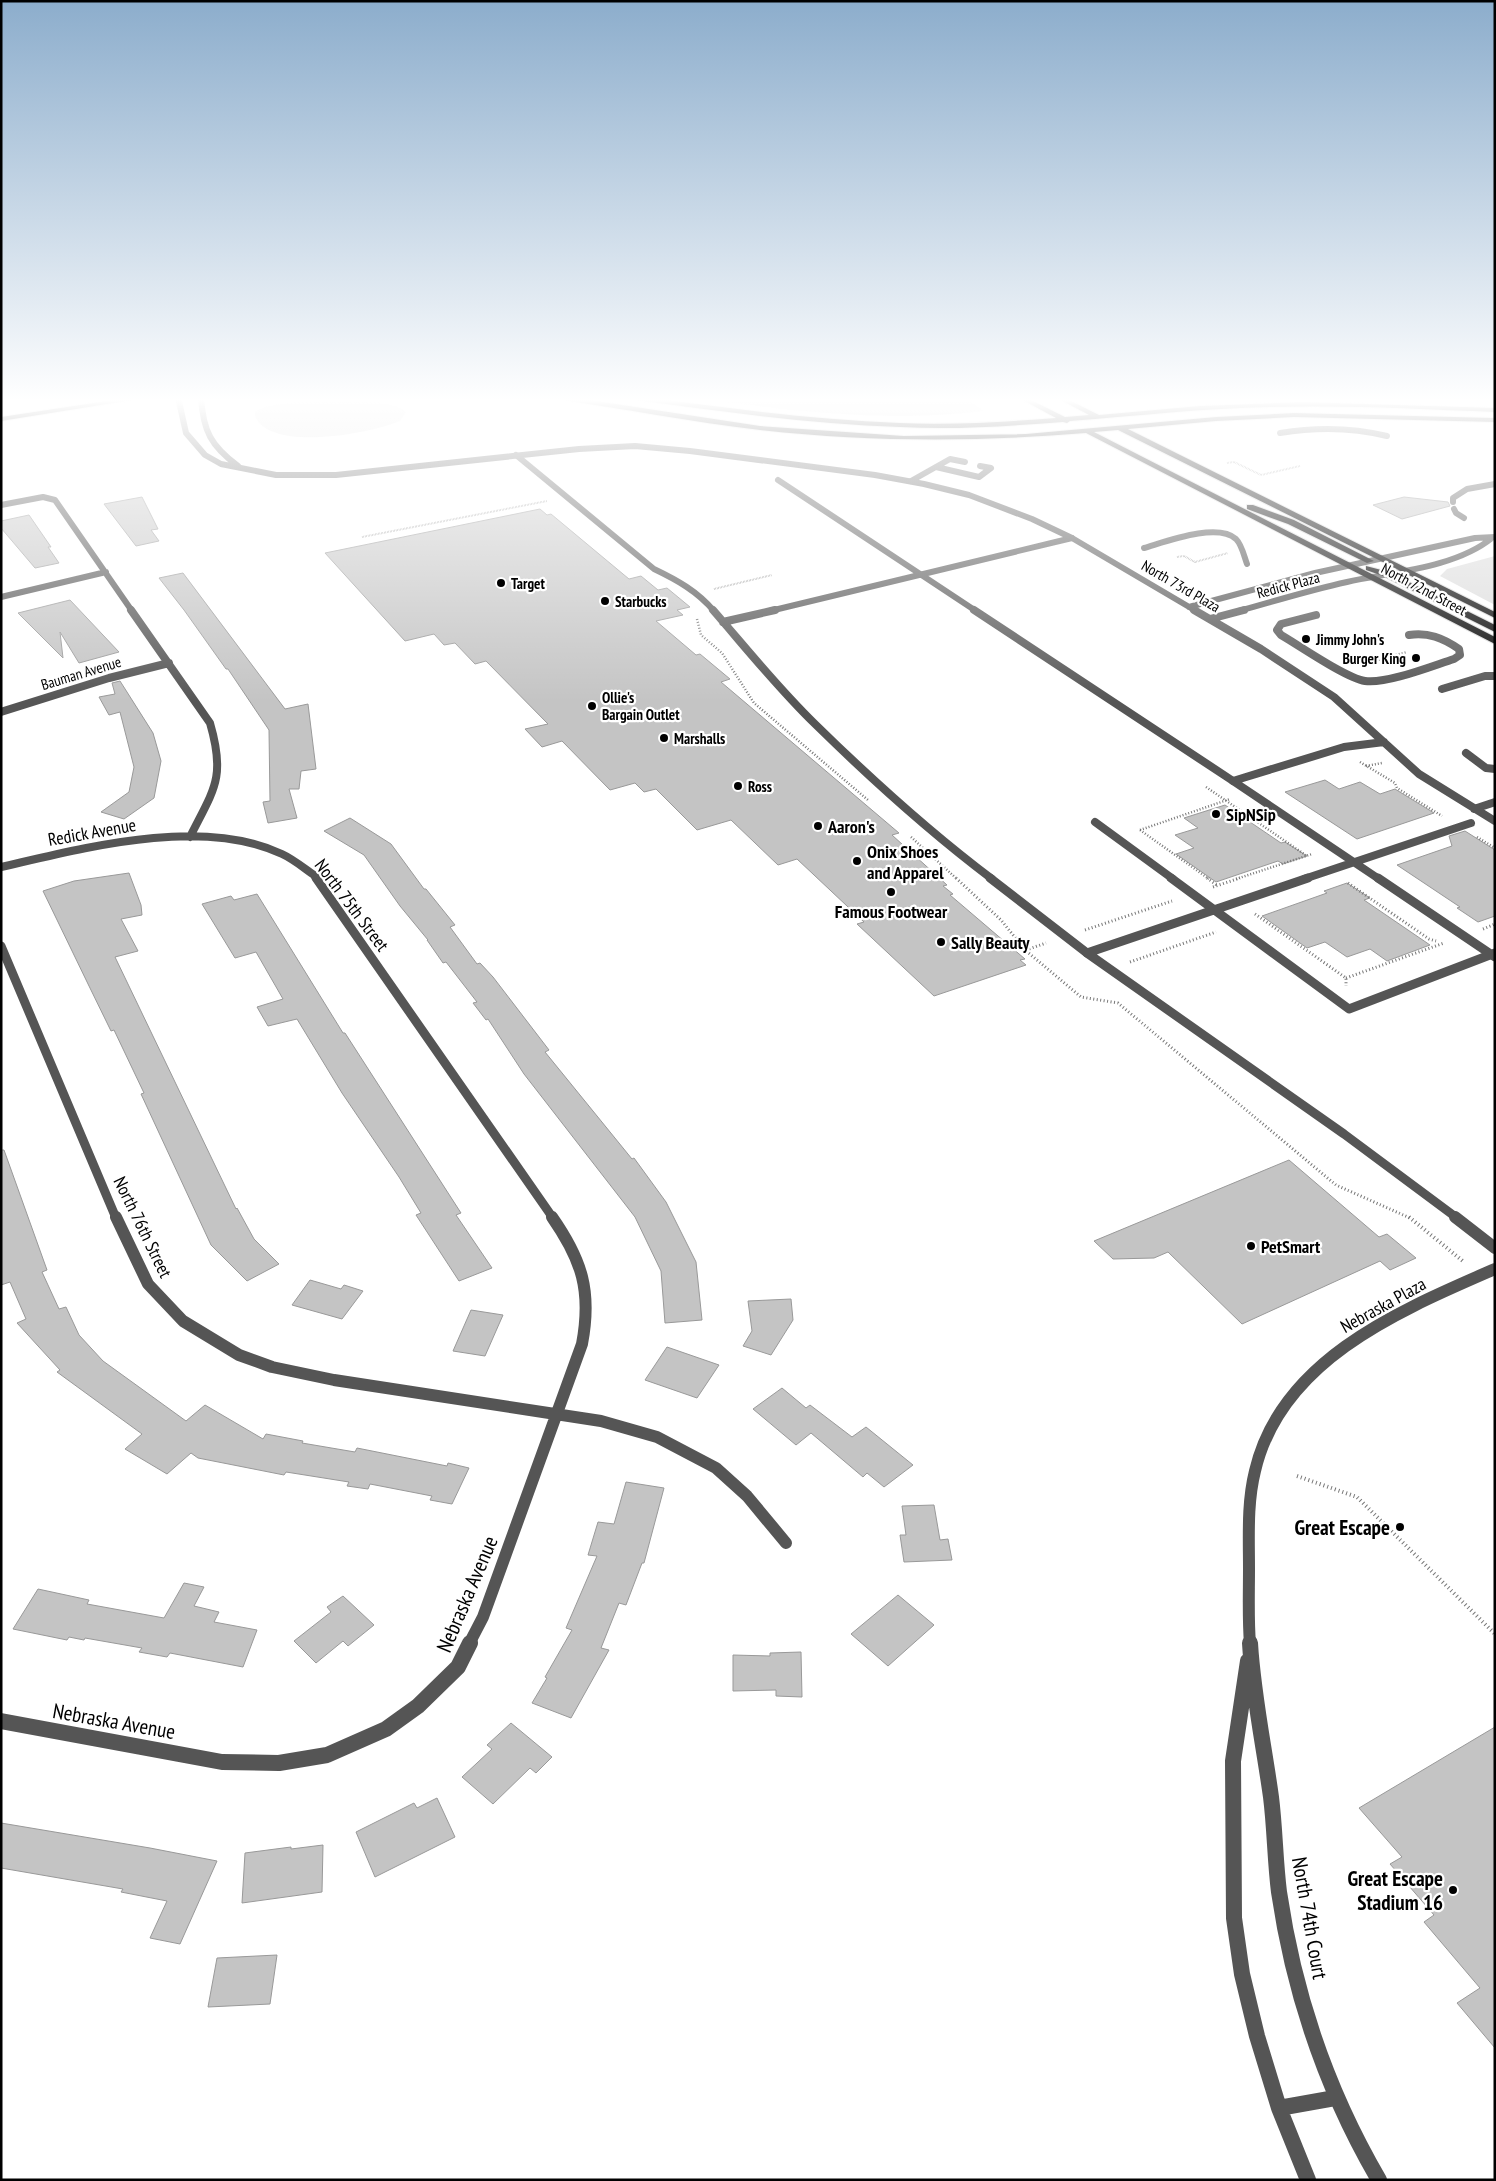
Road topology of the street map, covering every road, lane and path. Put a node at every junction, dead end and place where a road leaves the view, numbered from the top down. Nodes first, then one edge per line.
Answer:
1 (43, 499) edge
2 (51, 499) edge
3 (568, 499) edge
4 (807, 499) edge
5 (978, 499) edge
6 (1220, 499) edge
7 (1227, 499) edge
8 (1262, 499) edge
9 (1452, 499) edge
10 (550, 500) dead end
11 (1, 505) edge
12 (1464, 518) dead end
13 (362, 537) dead end
14 (1072, 538) junction
15 (1494, 538) edge
16 (1144, 548) dead end
17 (1243, 554) junction
18 (1170, 558) dead end
19 (1383, 559) junction
20 (1371, 562) junction
21 (1247, 564) dead end
22 (1351, 566) junction
23 (1404, 570) junction
24 (106, 572) junction
25 (922, 574) junction
26 (1386, 574) junction
27 (772, 575) dead end
28 (1373, 577) junction
29 (697, 592) junction
30 (1, 597) edge
31 (1189, 607) junction
32 (1316, 615) dead end
33 (1495, 615) edge
34 (697, 617) dead end
35 (1210, 618) junction
36 (723, 622) junction
37 (1495, 629) edge
38 (1409, 634) dead end
39 (701, 635) dead end
40 (1495, 641) edge
41 (1407, 652) dead end
42 (169, 663) junction
43 (1341, 671) junction
44 (1495, 676) edge
45 (1442, 689) dead end
46 (1, 712) edge
47 (1384, 742) junction
48 (1466, 753) dead end
49 (1354, 763) dead end
50 (1384, 763) dead end
51 (1366, 766) junction
52 (1495, 769) edge
53 (1233, 781) junction
54 (1206, 787) dead end
55 (1226, 800) junction
56 (1495, 802) edge
57 (1474, 809) junction
58 (1446, 818) dead end
59 (1495, 821) edge
60 (1095, 822) dead end
61 (1471, 823) dead end
62 (1470, 833) dead end
63 (190, 837) junction
64 (1495, 848) edge
65 (1352, 863) junction
66 (1, 867) edge
67 (1217, 886) junction
68 (1353, 886) dead end
69 (1192, 894) junction
70 (1214, 910) junction
71 (1260, 917) dead end
72 (1495, 924) edge
73 (1482, 929) dead end
74 (1065, 937) junction
75 (1, 946) edge
76 (1087, 953) junction
77 (1494, 955) edge
78 (1495, 1248) edge
79 (1453, 1253) dead end
80 (1495, 1269) edge
81 (557, 1414) junction
82 (1266, 1438) joint
83 (1297, 1476) dead end
84 (786, 1543) dead end
85 (1495, 1634) edge
86 (1250, 1649) junction
87 (1, 1721) edge
88 (1335, 2098) junction
89 (1279, 2108) junction
90 (1308, 2180) edge
91 (1379, 2180) edge

1 - 11 street
2 - 24 street
3 - 29 street
4 - 25 street
5 - 14 street, North 73rd Plaza
6 - 22 main road, North 72nd Street
7 - 20 main road
8 - 19 main road, North 72nd Street
9 - 12 street
10 - 13 path
14 - 25 street
14 - 31 street, North 73rd Plaza
15 - 19 street
15 - 23 street
16 - 17 street
17 - 18 path
17 - 21 street
19 - 20 street
19 - 23 main road, North 72nd Street
20 - 22 street
20 - 23 main road
22 - 26 main road
22 - 28 main road, North 72nd Street
22 - 31 street, Redick Plaza
23 - 26 street
23 - 33 main road, North 72nd Street
24 - 30 street
24 - 42 street
25 - 36 street
25 - 53 street
26 - 28 street
26 - 37 main road
27 - 29 path
28 - 35 street, Redick Plaza
28 - 40 main road, North 72nd Street
29 - 36 street
31 - 35 street, North 73rd Plaza
32 - 43 street
34 - 39 path
35 - 47 street, North 73rd Plaza
36 - 74 street
38 - 43 street
41 - 43 path
42 - 46 street, Bauman Avenue
42 - 63 street
44 - 45 street
47 - 53 street
47 - 57 street, North 73rd Plaza
48 - 52 street
49 - 51 path
50 - 51 path
51 - 58 path
53 - 65 street
54 - 55 path
55 - 67 path
55 - 67 path
56 - 57 street
57 - 59 street, North 73rd Plaza
60 - 69 street
61 - 65 street
62 - 64 path
63 - 66 street, Redick Avenue
63 - 81 street, North 75th Street
65 - 70 street
65 - 77 street
67 - 69 path
68 - 71 path
69 - 70 street
69 - 74 path
70 - 76 street
70 - 77 street
72 - 73 path
74 - 76 street
74 - 79 path
75 - 81 street, North 76th Street
76 - 78 street
80 - 82 street, Nebraska Plaza
81 - 84 street, North 76th Street
81 - 87 street, Nebraska Avenue
82 - 86 street, North 74th Court
83 - 85 path
86 - 88 street, North 74th Court
86 - 89 street, North 74th Court
88 - 89 street
88 - 91 street, North 74th Court
89 - 90 street, North 74th Court

